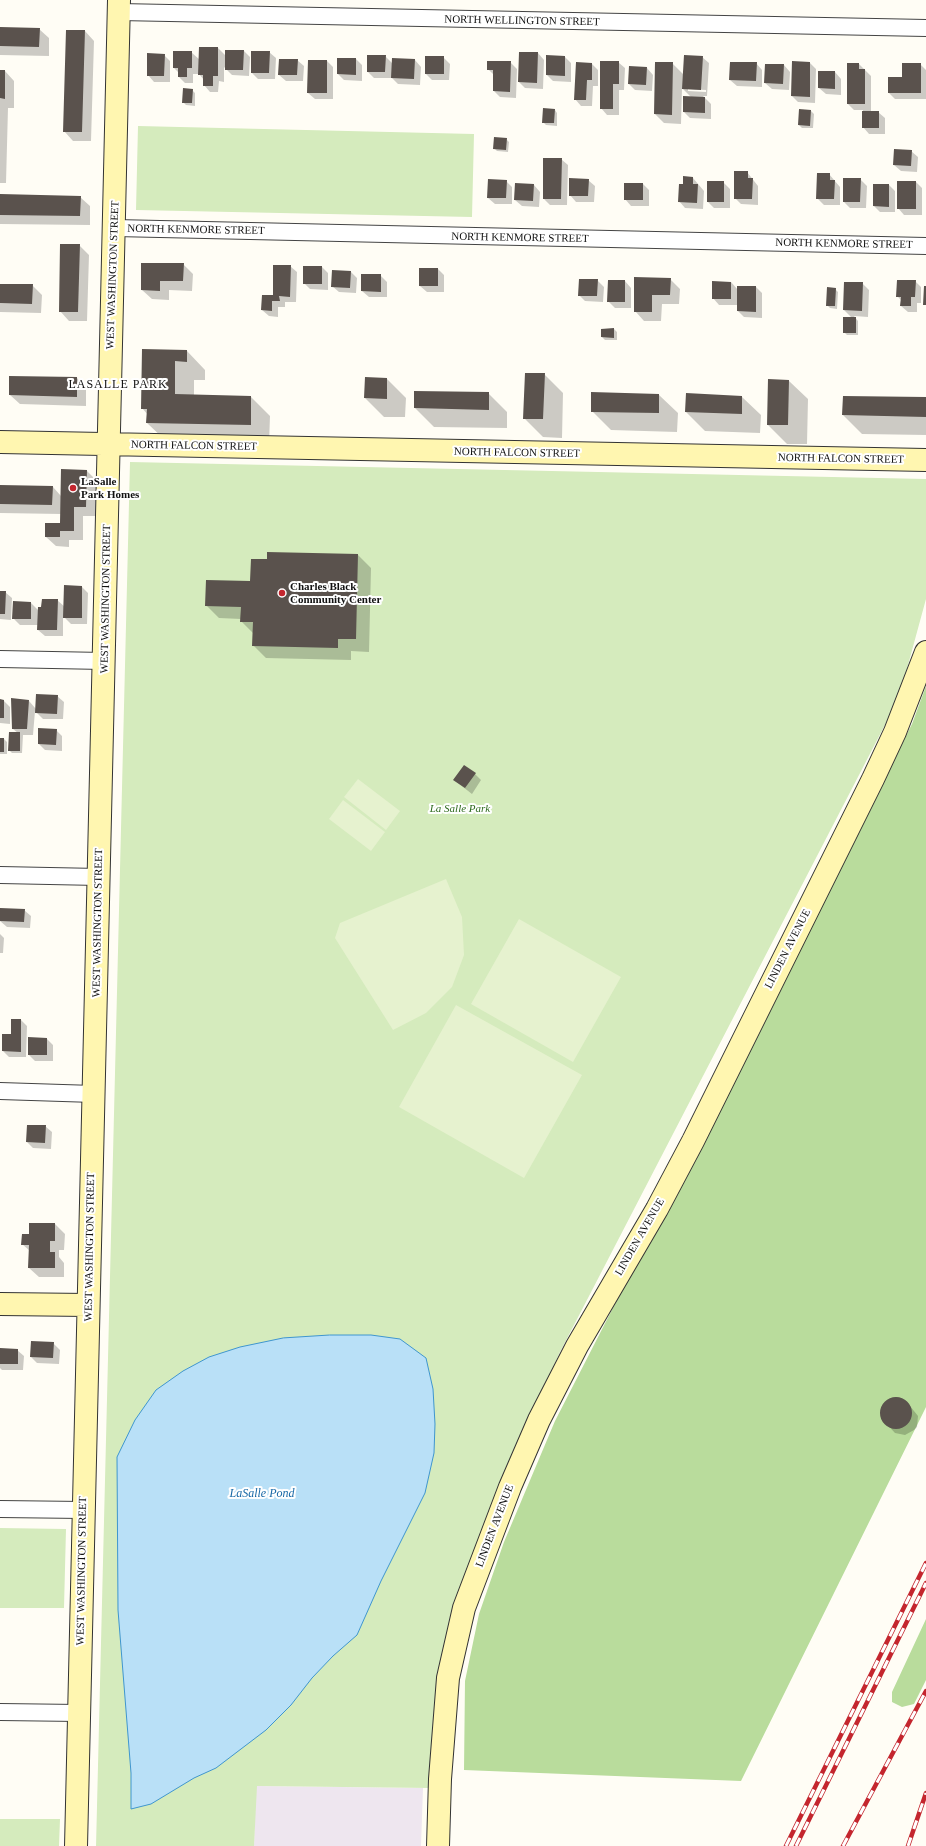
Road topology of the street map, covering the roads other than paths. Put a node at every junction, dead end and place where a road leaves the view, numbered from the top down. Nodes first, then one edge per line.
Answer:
1 (119, 6) edge
2 (926, 28) edge
3 (115, 228) junction
4 (926, 246) edge
5 (0, 442) edge
6 (109, 444) junction
7 (926, 460) edge
8 (926, 652) edge
9 (0, 659) edge
10 (104, 661) junction
11 (0, 875) edge
12 (99, 877) junction
13 (0, 1091) edge
14 (94, 1094) junction
15 (0, 1304) edge
16 (88, 1305) junction
17 (0, 1509) edge
18 (83, 1510) junction
19 (0, 1712) edge
20 (79, 1713) junction
21 (76, 1846) edge
22 (438, 1846) edge

1 - 2 street, NORTH WELLINGTON STREET
1 - 3 street, WEST WASHINGTON STREET
3 - 4 street, NORTH KENMORE STREET
3 - 6 street, WEST WASHINGTON STREET
5 - 6 street, NORTH FALCON STREET
6 - 7 street, NORTH FALCON STREET
6 - 10 street, WEST WASHINGTON STREET
8 - 22 street, LINDEN AVENUE
9 - 10 street
10 - 12 street, WEST WASHINGTON STREET
11 - 12 street
12 - 14 street, WEST WASHINGTON STREET
13 - 14 street
14 - 16 street, WEST WASHINGTON STREET
15 - 16 street
16 - 18 street, WEST WASHINGTON STREET
17 - 18 street
18 - 20 street, WEST WASHINGTON STREET
19 - 20 street
20 - 21 street, WEST WASHINGTON STREET

